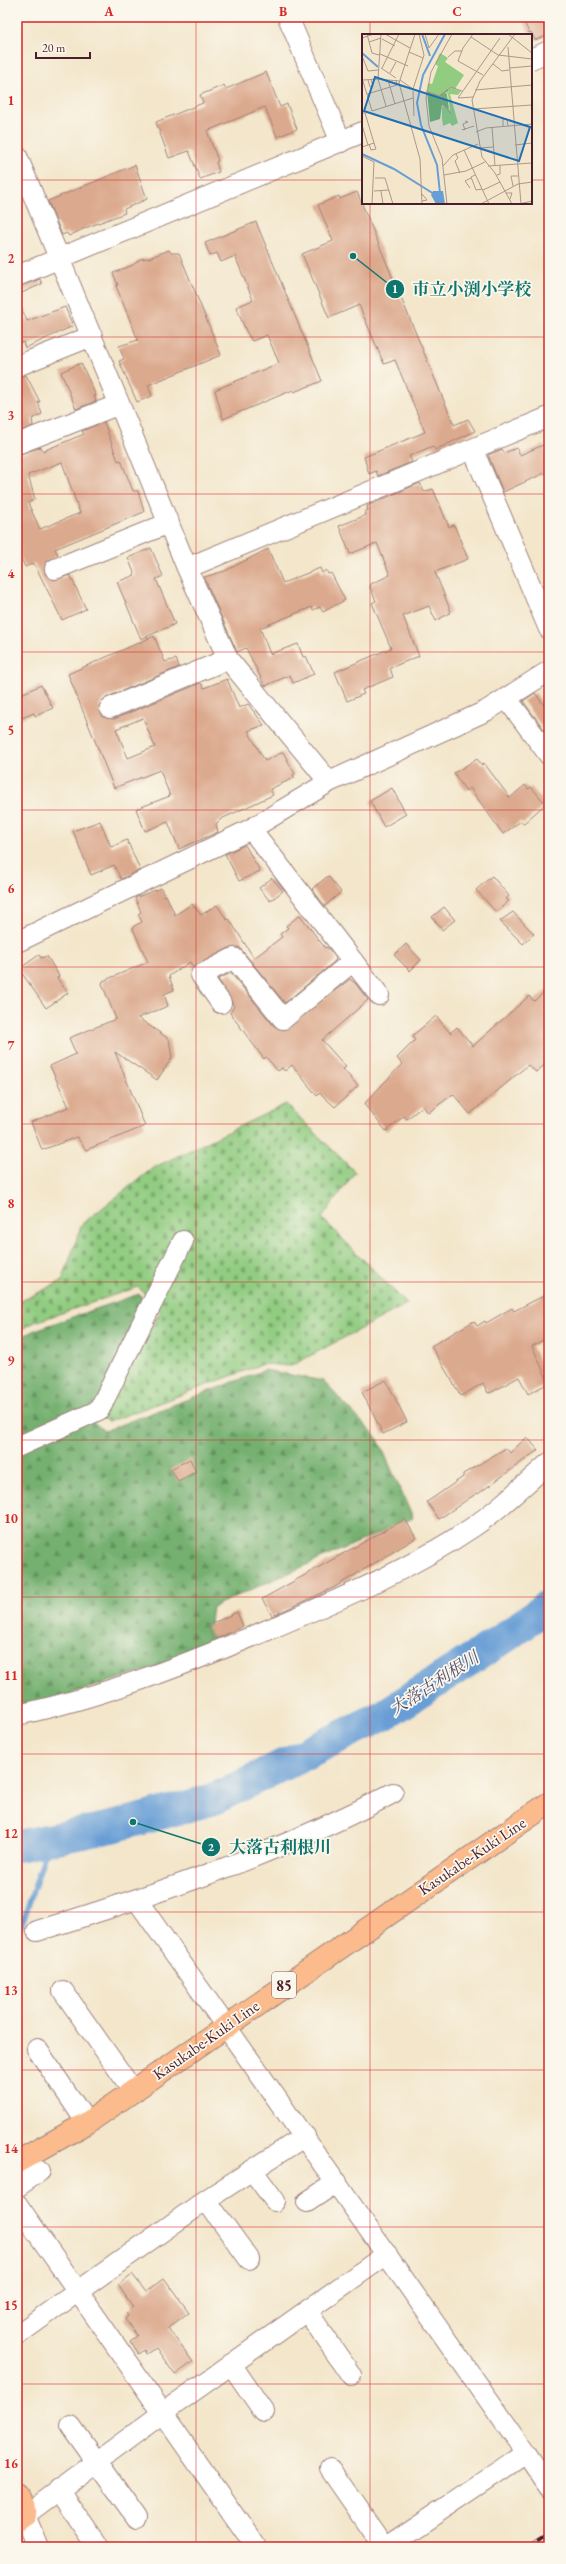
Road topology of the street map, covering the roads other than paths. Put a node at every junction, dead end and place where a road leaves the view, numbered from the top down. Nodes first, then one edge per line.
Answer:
1 (288, 17) edge
2 (549, 51) edge
3 (532, 59) edge
4 (362, 132) edge
5 (341, 142) junction
6 (17, 156) edge
7 (61, 259) junction
8 (17, 276) edge
9 (92, 336) junction
10 (17, 366) edge
11 (120, 404) junction
12 (549, 416) edge
13 (17, 444) edge
14 (473, 450) junction
15 (169, 523) junction
16 (187, 568) junction
17 (55, 569) dead end
18 (549, 630) edge
19 (228, 658) junction
20 (549, 671) edge
21 (507, 699) junction
22 (110, 708) dead end
23 (549, 755) edge
24 (329, 782) junction
25 (251, 829) junction
26 (17, 942) edge
27 (353, 961) junction
28 (380, 995) dead end
29 (221, 1003) dead end
30 (183, 1241) dead end
31 (17, 1447) edge
32 (549, 1463) edge
33 (17, 1715) edge
34 (394, 1793) dead end
35 (549, 1804) edge
36 (138, 1900) junction
37 (37, 1931) dead end
38 (63, 1991) dead end
39 (227, 2024) junction
40 (37, 2049) dead end
41 (134, 2092) junction
42 (87, 2123) junction
43 (305, 2136) junction
44 (17, 2162) edge
45 (252, 2170) junction
46 (40, 2171) dead end
47 (337, 2182) junction
48 (17, 2187) edge
49 (206, 2200) junction
50 (275, 2201) dead end
51 (307, 2202) dead end
52 (17, 2204) edge
53 (387, 2254) junction
54 (249, 2259) dead end
55 (78, 2292) junction
56 (307, 2311) junction
57 (17, 2334) edge
58 (231, 2364) junction
59 (351, 2375) dead end
60 (164, 2412) junction
61 (264, 2412) dead end
62 (71, 2426) dead end
63 (526, 2453) junction
64 (96, 2461) junction
65 (330, 2469) dead end
66 (549, 2487) edge
67 (58, 2489) junction
68 (17, 2494) edge
69 (21, 2517) edge
70 (137, 2518) dead end
71 (97, 2545) dead end
72 (38, 2547) edge
73 (256, 2547) edge
74 (385, 2547) edge

1 - 5 street
2 - 3 street
4 - 5 street
5 - 7 street
6 - 7 street
7 - 8 street
7 - 9 street
9 - 10 street
9 - 11 street
11 - 13 street
11 - 15 street
12 - 14 street
14 - 16 street
14 - 18 street
15 - 16 street
15 - 17 street
16 - 19 street
19 - 22 street
19 - 24 street
20 - 21 street
21 - 23 street
21 - 24 street
24 - 25 street
25 - 26 street
25 - 27 street
27 - 28 street
27 - 29 street
30 - 31 street
32 - 33 street
34 - 36 street
35 - 39 main road, Kasukabe-Kuki Line / 85
36 - 37 street
36 - 39 street
38 - 41 street
39 - 41 main road, Kasukabe-Kuki Line / 85
39 - 43 street
40 - 42 street
41 - 42 main road, Kasukabe-Kuki Line / 85
42 - 44 main road, Kasukabe-Kuki Line / 85
43 - 45 street
43 - 47 street
45 - 49 street
45 - 50 street
46 - 48 street
47 - 51 street
47 - 53 street
49 - 54 street
49 - 55 street
52 - 55 street
53 - 56 street
53 - 63 street
55 - 57 street
55 - 60 street
56 - 58 street
56 - 59 street
58 - 60 street
58 - 61 street
60 - 64 street
60 - 73 street
62 - 64 street
63 - 66 street
63 - 74 street
64 - 67 street
64 - 70 street
65 - 74 street
67 - 69 street
67 - 71 street
68 - 69 main road
69 - 72 street

